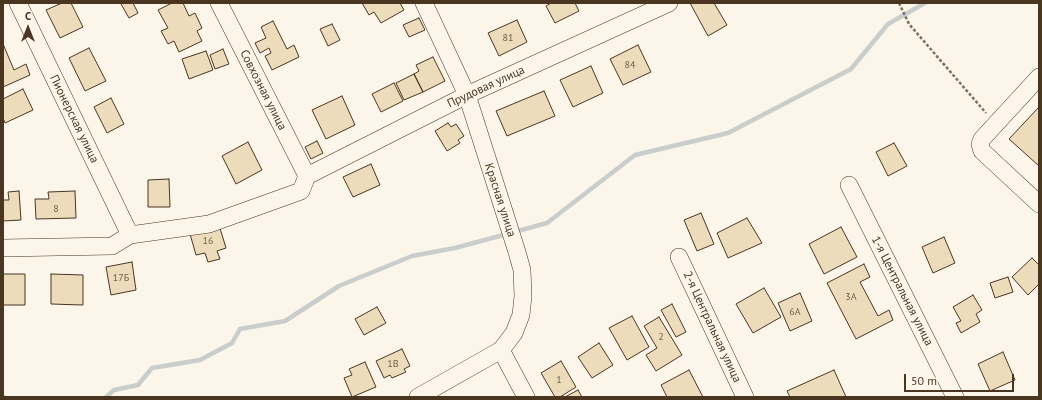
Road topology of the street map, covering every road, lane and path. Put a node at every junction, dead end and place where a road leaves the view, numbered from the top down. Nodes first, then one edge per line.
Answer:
1 (18, 3) edge
2 (219, 3) edge
3 (424, 3) edge
4 (899, 3) edge
5 (660, 5) edge
6 (1039, 77) edge
7 (467, 94) junction
8 (995, 124) junction
9 (307, 176) junction
10 (849, 185) dead end
11 (1039, 204) edge
12 (130, 236) junction
13 (3, 248) edge
14 (679, 257) dead end
15 (501, 350) junction
16 (418, 397) edge
17 (526, 397) edge
18 (745, 397) edge
19 (955, 397) edge

1 - 12 street, Пионерская улица
2 - 9 street, Совхозная улица
3 - 7 street, Красная улица
4 - 8 path
5 - 7 street, Прудовая улица
6 - 8 street
7 - 9 street, Прудовая улица
7 - 15 street, Красная улица
8 - 11 street
9 - 12 street
10 - 19 street, 1-я Центральная улица
12 - 13 street
14 - 18 street, 2-я Центральная улица
15 - 16 street
15 - 17 street

